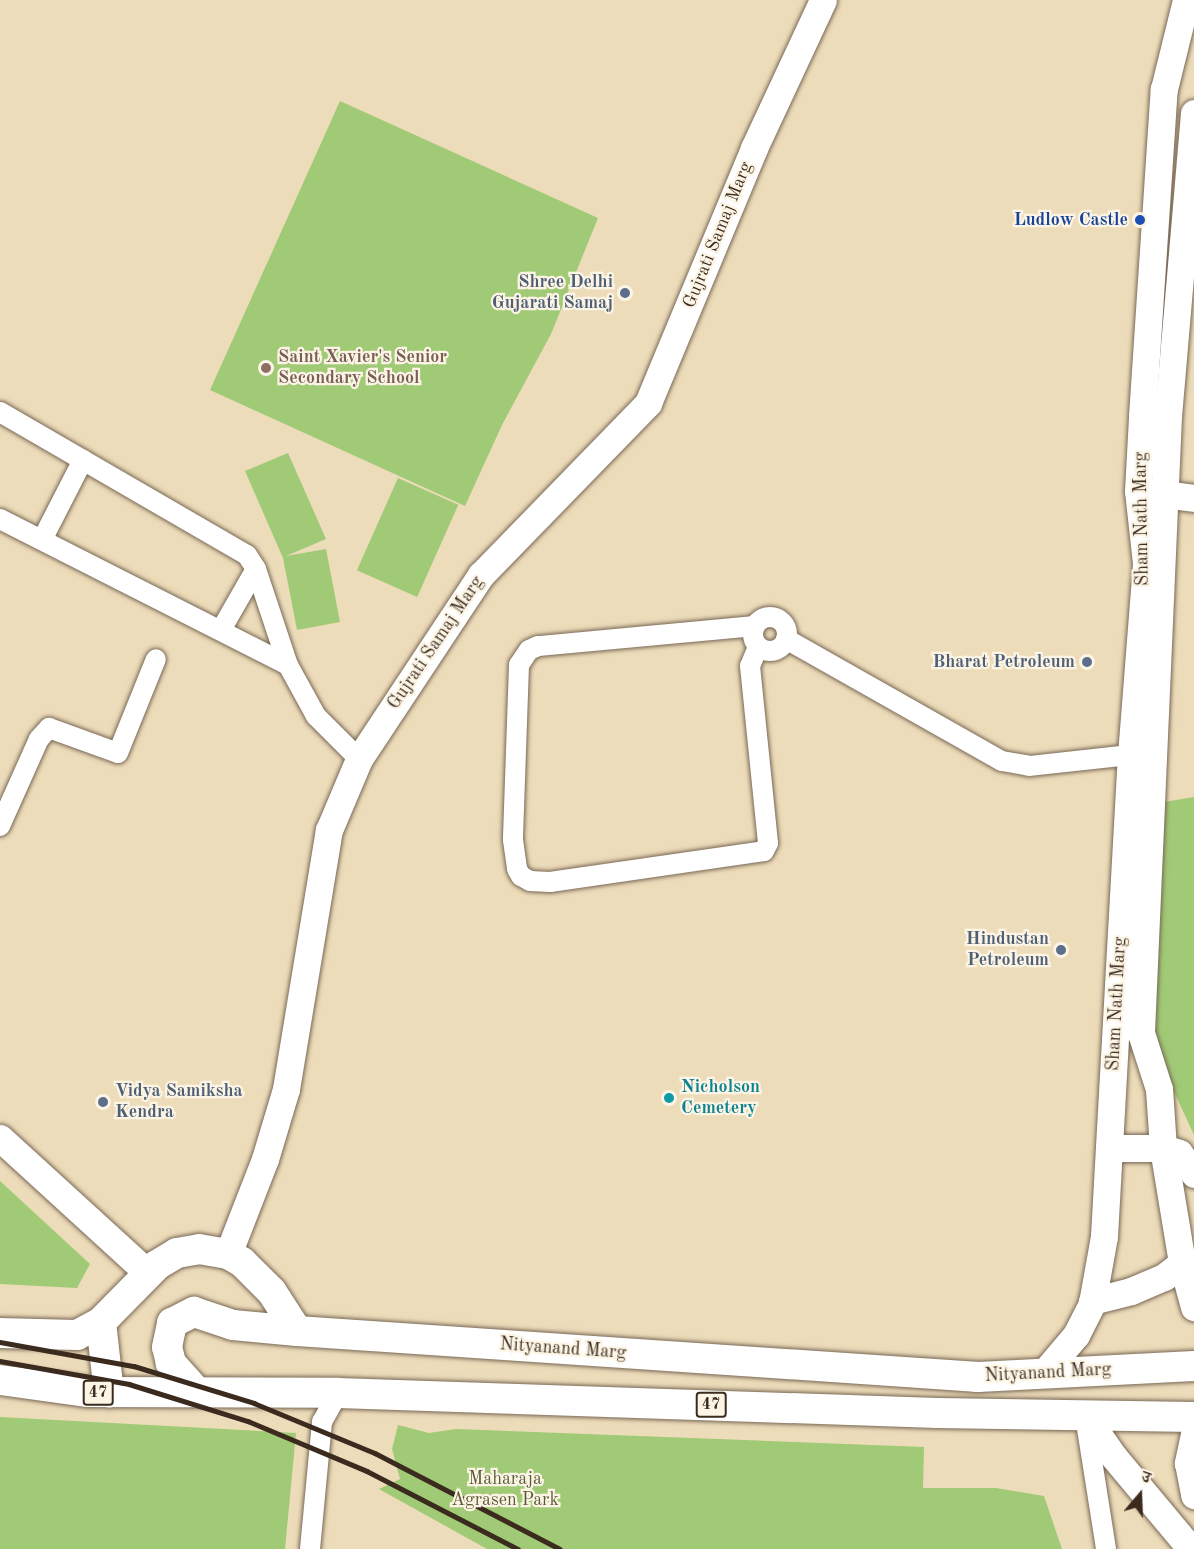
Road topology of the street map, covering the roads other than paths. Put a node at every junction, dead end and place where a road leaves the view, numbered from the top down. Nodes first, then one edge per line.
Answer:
1 (823, 0) edge
2 (1186, 0) edge
3 (1194, 113) edge
4 (1194, 209) edge
5 (1182, 278) junction
6 (0, 412) edge
7 (83, 460) junction
8 (1138, 491) junction
9 (1166, 495) junction
10 (1194, 498) edge
11 (0, 519) edge
12 (42, 540) junction
13 (256, 569) junction
14 (754, 626) junction
15 (221, 630) junction
16 (786, 639) junction
17 (758, 647) junction
18 (156, 659) dead end
19 (288, 665) junction
20 (1131, 755) junction
21 (359, 759) junction
22 (0, 826) edge
23 (0, 1138) edge
24 (1109, 1148) junction
25 (1163, 1148) junction
26 (1194, 1174) edge
27 (228, 1254) junction
28 (1182, 1263) junction
29 (148, 1273) junction
30 (1092, 1301) junction
31 (1194, 1307) edge
32 (101, 1322) junction
33 (297, 1331) junction
34 (0, 1333) edge
35 (1194, 1366) edge
36 (1042, 1374) junction
37 (0, 1380) edge
38 (196, 1391) junction
39 (110, 1393) junction
40 (338, 1393) junction
41 (1084, 1413) junction
42 (1194, 1417) edge
43 (1194, 1434) edge
44 (1194, 1495) edge
45 (310, 1549) edge
46 (1106, 1549) edge
47 (1191, 1549) edge

1 - 21 main road, Gujrati Samaj Marg
2 - 8 main road, Sham Nath Marg
3 - 5 main road, Sham Nath Marg
4 - 5 street
5 - 9 main road, Sham Nath Marg
6 - 7 street
7 - 12 street
7 - 13 street
8 - 9 main road
8 - 20 main road, Sham Nath Marg
9 - 10 main road
9 - 25 main road, Sham Nath Marg
11 - 12 street
12 - 15 street
13 - 15 street
13 - 19 street
14 - 16 street
14 - 17 street
14 - 17 street
15 - 19 street
16 - 17 street
16 - 20 street
18 - 22 street
19 - 21 street
20 - 24 main road, Sham Nath Marg
21 - 27 main road, Gujrati Samaj Marg
23 - 29 main road
24 - 25 main road
24 - 30 main road, Sham Nath Marg
25 - 26 main road
25 - 28 main road, Sham Nath Marg
27 - 29 main road
27 - 33 main road
28 - 30 main road
28 - 31 main road, Sham Nath Marg
29 - 32 main road
30 - 36 main road, Sham Nath Marg
32 - 34 main road
32 - 39 main road
33 - 36 main road, Nityanand Marg
33 - 38 main road, Nityanand Marg
35 - 36 main road, Nityanand Marg
37 - 39 main road, Nityanand Marg / 47
38 - 39 main road, Nityanand Marg / 47
38 - 40 main road, Nityanand Marg / 47
40 - 41 main road, Nityanand Marg / 47
40 - 45 street
41 - 42 main road, Nityanand Marg / 47
41 - 46 street
41 - 47 main road
43 - 44 main road

